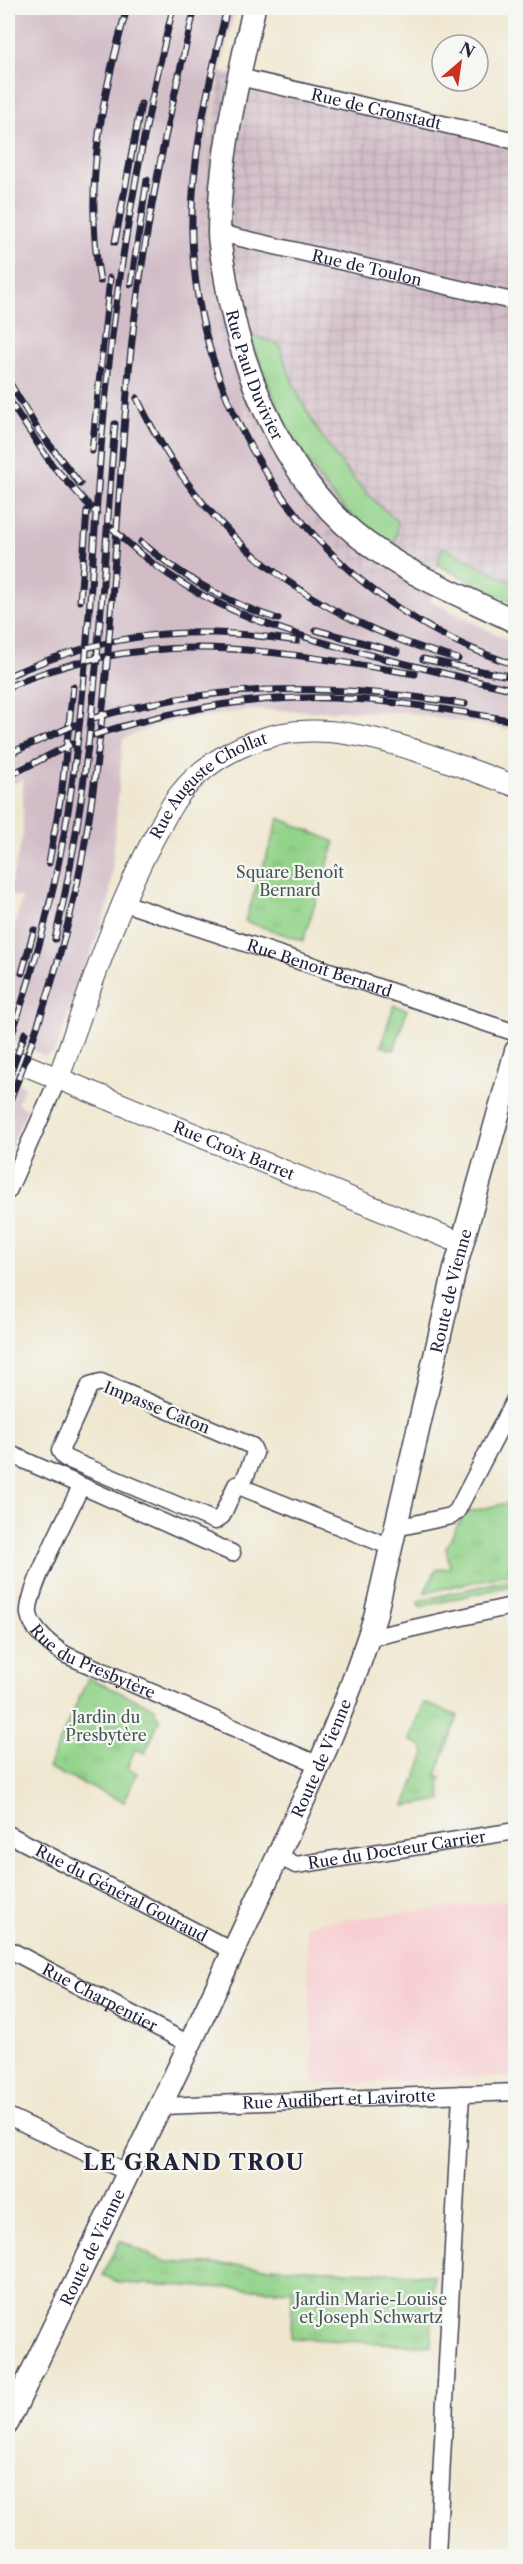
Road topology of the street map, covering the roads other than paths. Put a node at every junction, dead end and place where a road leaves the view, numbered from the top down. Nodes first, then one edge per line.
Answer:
1 (254, 8) edge
2 (239, 76) junction
3 (516, 141) edge
4 (219, 233) junction
5 (516, 302) edge
6 (516, 622) edge
7 (516, 786) edge
8 (124, 903) junction
9 (516, 1033) edge
10 (516, 1051) edge
11 (8, 1058) edge
12 (58, 1079) junction
13 (8, 1191) edge
14 (461, 1243) junction
15 (516, 1397) edge
16 (8, 1453) edge
17 (81, 1486) junction
18 (241, 1487) junction
19 (393, 1538) junction
20 (232, 1553) dead end
21 (516, 1605) edge
22 (369, 1638) junction
23 (317, 1764) junction
24 (516, 1831) edge
25 (8, 1834) edge
26 (278, 1856) junction
27 (8, 1949) edge
28 (233, 1952) junction
29 (191, 2045) junction
30 (516, 2092) edge
31 (461, 2094) junction
32 (163, 2106) junction
33 (8, 2116) edge
34 (129, 2173) junction
35 (8, 2422) edge
36 (437, 2556) edge

1 - 2 main road, Rue Paul Duvivier
2 - 3 street, Rue de Cronstadt
2 - 4 main road, Rue Paul Duvivier
4 - 5 street, Rue de Toulon
4 - 6 main road, Rue Paul Duvivier
7 - 8 street, Rue Auguste Chollat
8 - 9 street, Rue Benoît Bernard
8 - 12 street, Rue Auguste Chollat
10 - 14 main road, Route de Vienne
11 - 12 street, Rue Croix Barret
12 - 13 street
12 - 14 street, Rue Croix Barret
14 - 19 main road, Route de Vienne
15 - 19 street
16 - 17 street
17 - 20 street
17 - 23 street, Rue du Presbytère
18 - 18 street, Impasse Caton
18 - 19 street
19 - 22 main road, Route de Vienne
21 - 22 street
22 - 23 main road, Route de Vienne
23 - 26 main road, Route de Vienne
24 - 26 street, Rue du Docteur Carrier
25 - 28 street, Rue du Général Gouraud
26 - 28 main road, Route de Vienne
27 - 29 street, Rue Charpentier
28 - 29 main road, Route de Vienne
29 - 32 main road, Route de Vienne
30 - 31 street, Rue Audibert et Lavirotte
31 - 32 street, Rue Audibert et Lavirotte
31 - 36 street
32 - 34 main road, Route de Vienne
33 - 34 street
34 - 35 main road, Route de Vienne

